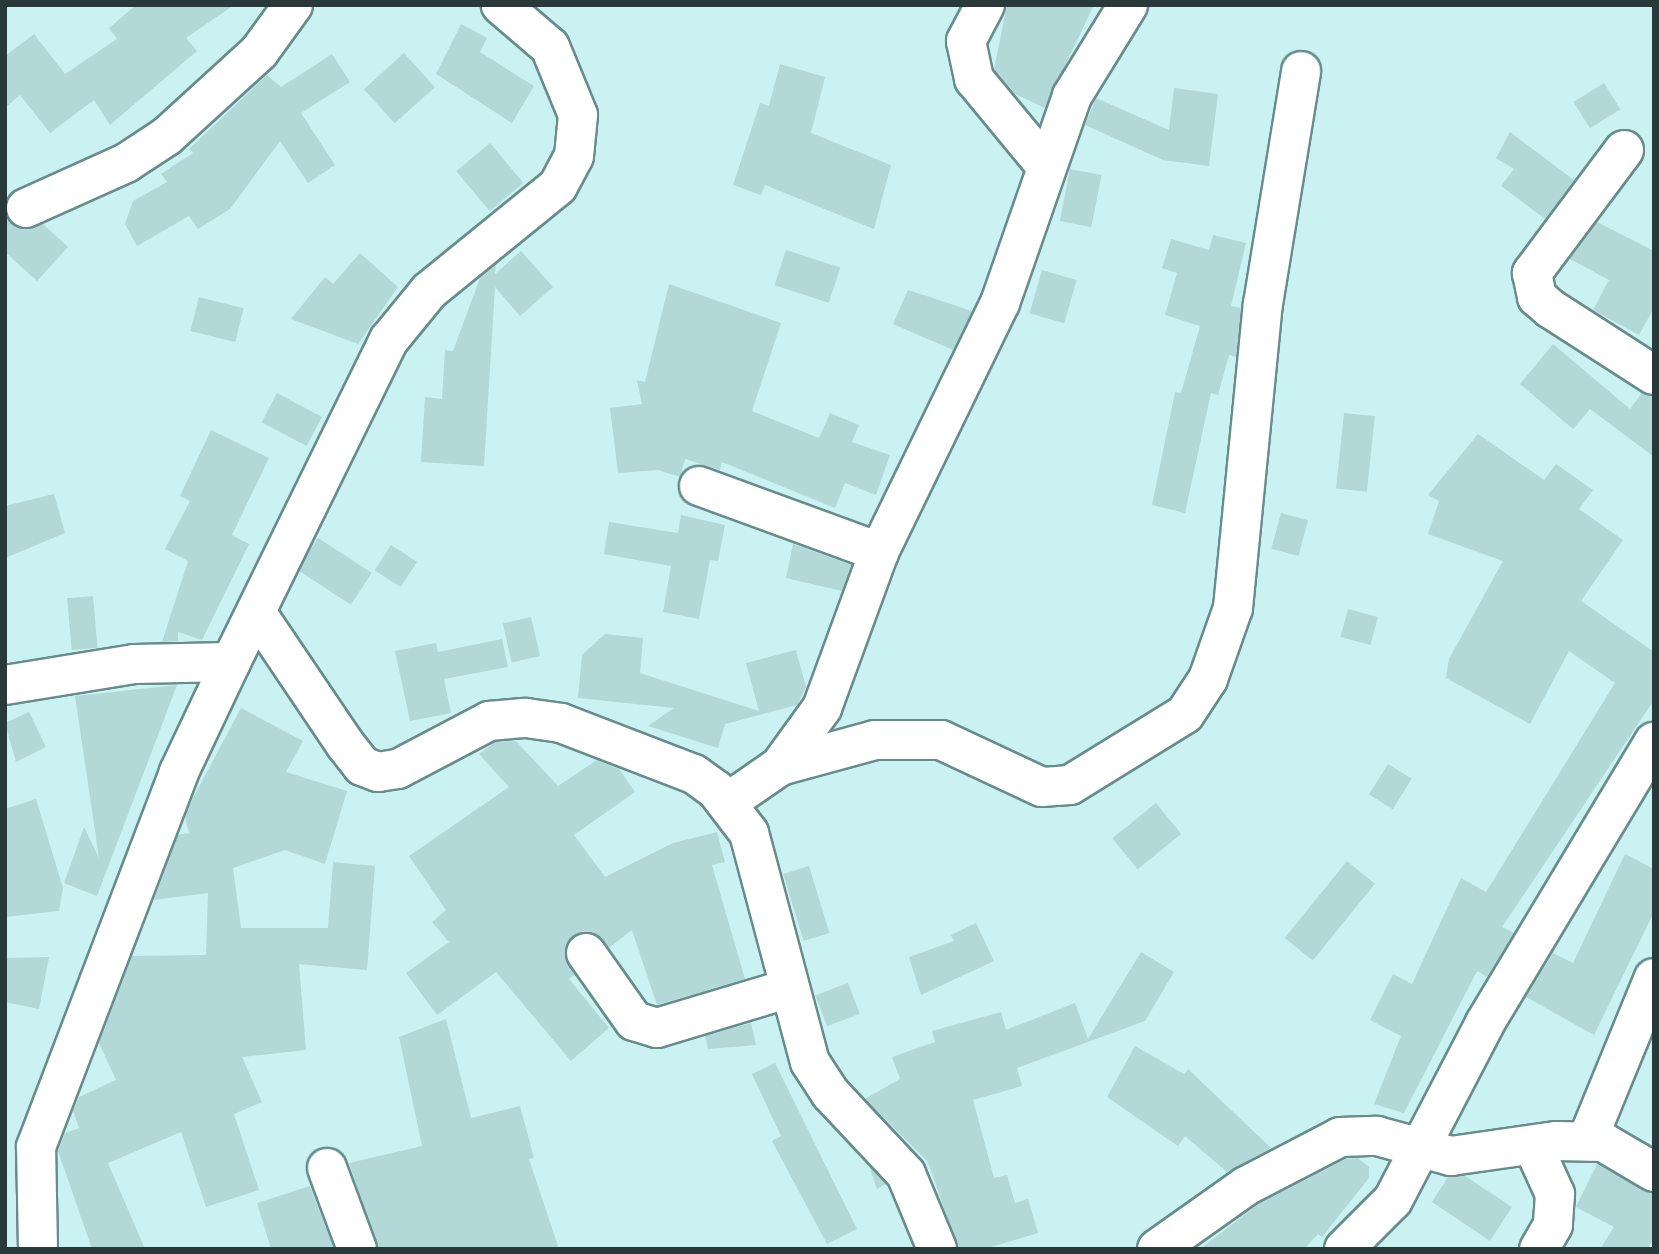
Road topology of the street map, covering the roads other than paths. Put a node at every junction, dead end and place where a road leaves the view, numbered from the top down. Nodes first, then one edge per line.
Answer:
1 (293, 5) edge
2 (501, 5) edge
3 (985, 5) edge
4 (1128, 5) edge
5 (1301, 71) dead end
6 (1624, 150) dead end
7 (1046, 166) junction
8 (26, 208) dead end
9 (1654, 375) edge
10 (699, 486) dead end
11 (879, 552) junction
12 (258, 615) junction
13 (231, 662) junction
14 (5, 685) edge
15 (1654, 743) edge
16 (780, 766) junction
17 (728, 802) junction
18 (586, 953) dead end
19 (1654, 978) edge
20 (787, 989) junction
21 (1587, 1141) junction
22 (1424, 1148) junction
23 (1534, 1148) junction
24 (327, 1168) dead end
25 (1654, 1172) edge
26 (38, 1249) edge
27 (357, 1249) edge
28 (937, 1249) edge
29 (1157, 1249) edge
30 (1344, 1249) edge
31 (1539, 1249) edge

1 - 8 street
2 - 12 street
3 - 7 street
4 - 7 street
5 - 16 street
6 - 9 street
7 - 11 street
10 - 11 street
11 - 16 street
12 - 13 street
12 - 17 street
13 - 14 street
13 - 26 street
15 - 22 street
16 - 17 street
17 - 20 street
18 - 20 street
19 - 21 street
20 - 28 street
21 - 23 street
21 - 25 street
22 - 23 street
22 - 29 street
22 - 30 street
23 - 31 street
24 - 27 street

